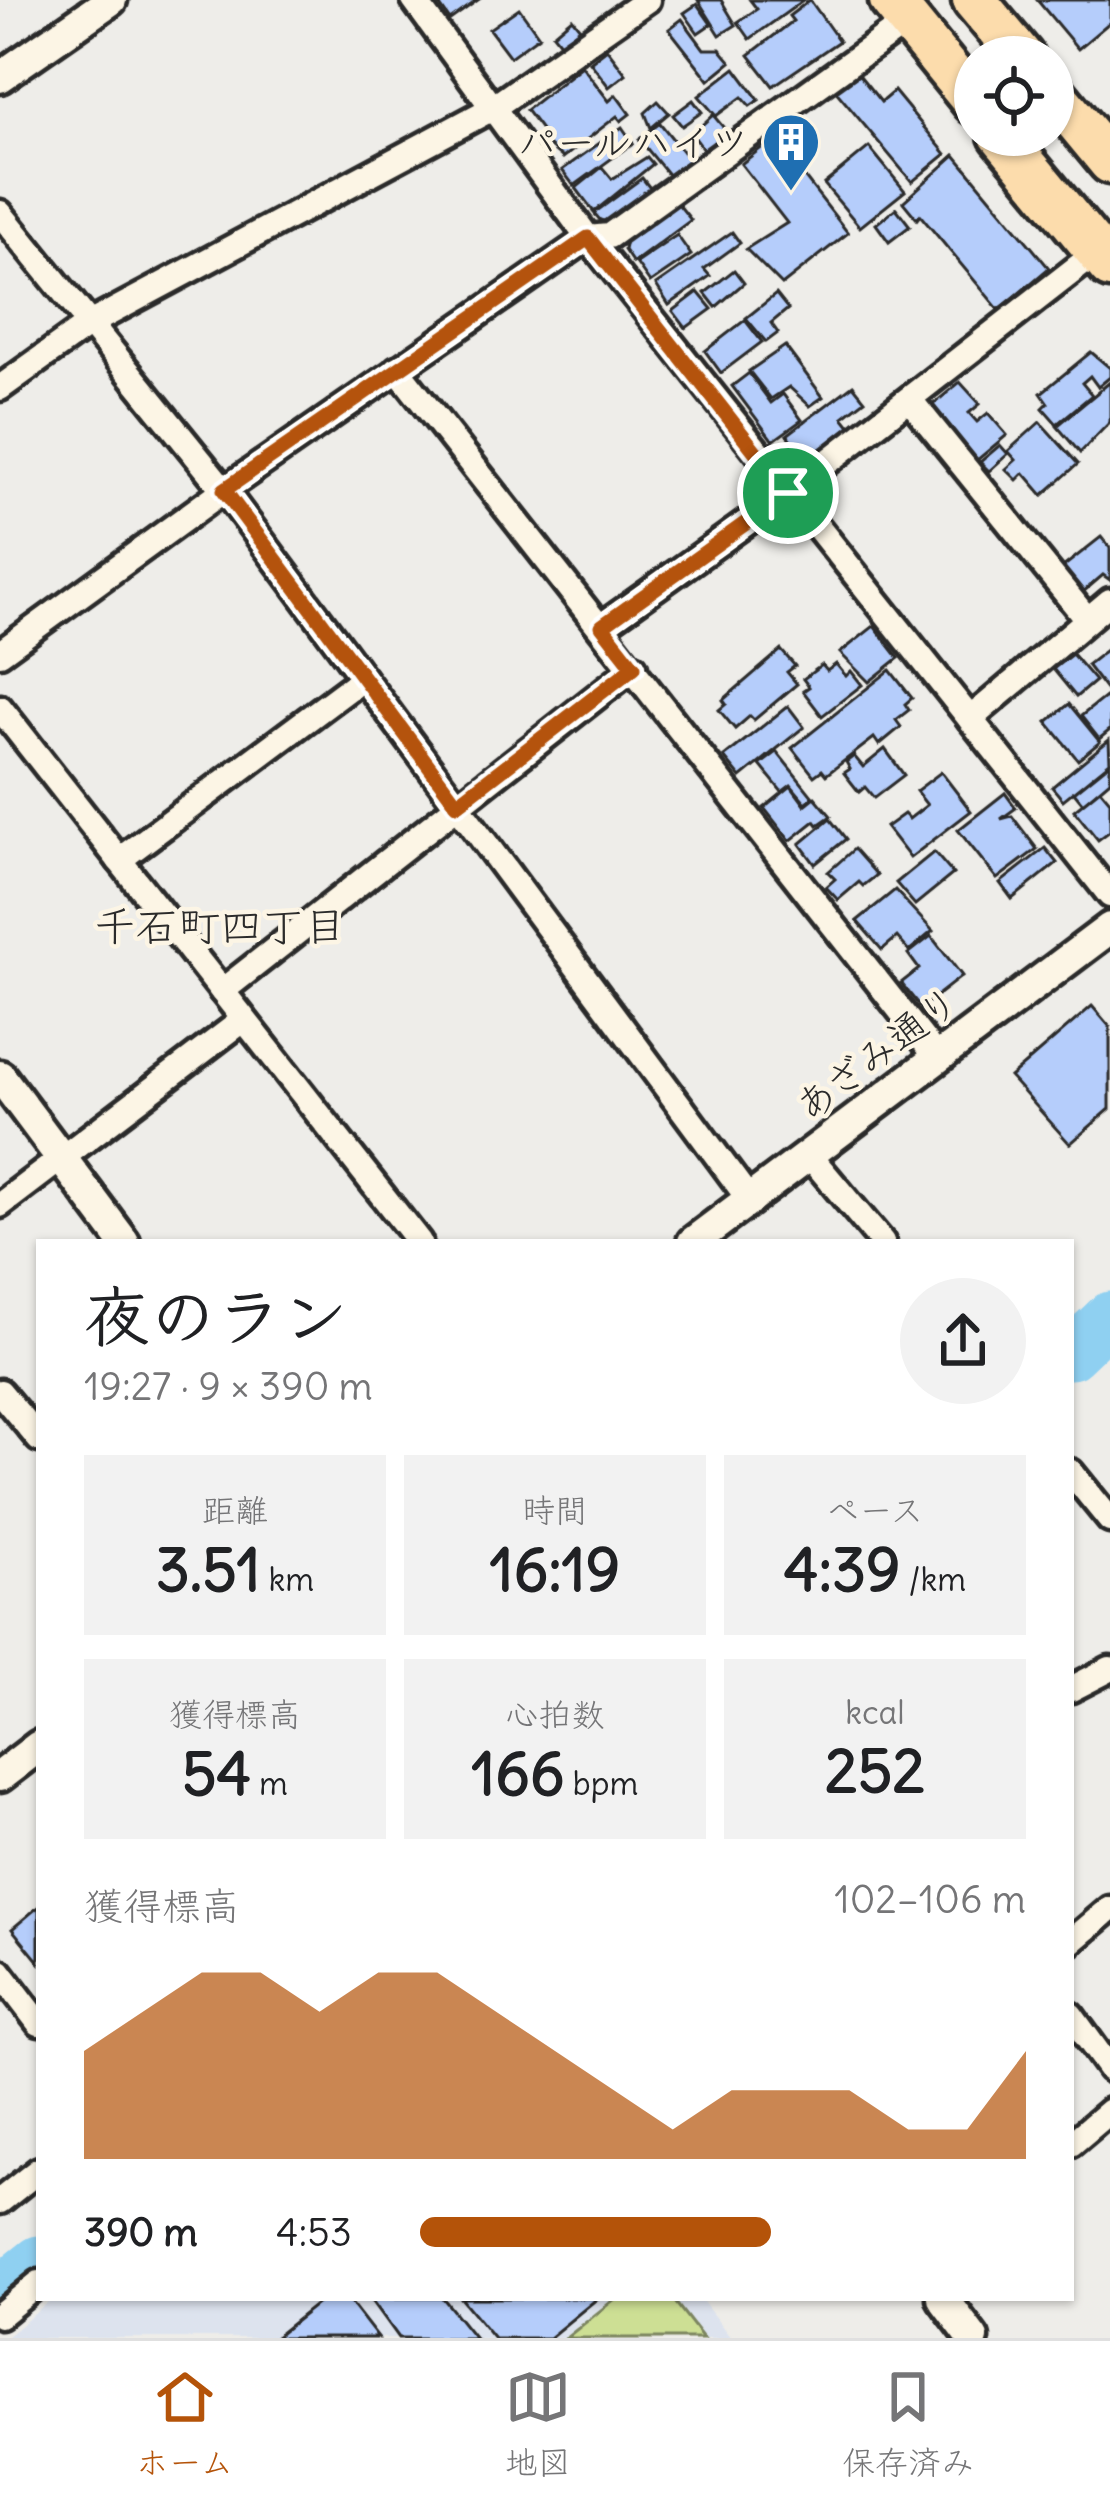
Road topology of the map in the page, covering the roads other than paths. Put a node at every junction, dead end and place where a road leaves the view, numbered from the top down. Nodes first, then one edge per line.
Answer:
1 (111, 0) edge
2 (414, 0) edge
3 (647, 0) edge
4 (974, 0) edge
5 (899, 10) edge
6 (1004, 36) edge
7 (0, 77) edge
8 (954, 77) edge
9 (491, 109) junction
10 (1074, 113) edge
11 (1103, 140) edge
12 (1018, 156) edge
13 (0, 213) edge
14 (588, 238) junction
15 (1103, 260) edge
16 (89, 324) junction
17 (397, 369) junction
18 (0, 388) edge
19 (910, 400) junction
20 (224, 490) junction
21 (788, 493) junction
22 (1110, 601) edge
23 (1087, 619) junction
24 (602, 626) junction
25 (0, 653) edge
26 (634, 667) junction
27 (363, 678) junction
28 (0, 708) edge
29 (970, 719) junction
30 (457, 804) junction
31 (119, 860) junction
32 (1110, 895) edge
33 (1110, 928) edge
34 (222, 991) junction
35 (242, 1021) junction
36 (936, 1056) junction
37 (0, 1076) edge
38 (809, 1155) junction
39 (60, 1159) junction
40 (749, 1199) junction
41 (0, 1205) edge
42 (122, 1239) edge
43 (416, 1239) edge
44 (697, 1239) edge
45 (879, 1239) edge
46 (0, 1393) edge
47 (36, 1435) edge
48 (1074, 1476) edge
49 (1110, 1520) edge
50 (1110, 1669) edge
51 (1074, 1687) edge
52 (36, 1748) edge
53 (0, 1776) edge
54 (1110, 1909) edge
55 (1074, 1939) edge
56 (0, 1972) edge
57 (36, 2019) edge
58 (1074, 2019) edge
59 (1110, 2069) edge
60 (1110, 2111) edge
61 (1074, 2141) edge
62 (36, 2172) edge
63 (0, 2201) edge
64 (36, 2285) edge
65 (945, 2301) edge
66 (0, 2315) edge
67 (973, 2338) edge

1 - 7 street
2 - 9 street
3 - 9 street
4 - 6 highway
5 - 8 highway
5 - 14 street
9 - 14 street
9 - 16 street
10 - 11 highway
12 - 15 highway
13 - 16 street
14 - 17 street
14 - 21 street
15 - 19 street
16 - 18 street
16 - 20 street
17 - 20 street
17 - 24 street
19 - 21 street
19 - 23 street
20 - 25 street
20 - 27 street
21 - 24 street
21 - 29 street
22 - 23 street
23 - 29 street
24 - 26 street
26 - 30 street
26 - 36 street
27 - 30 street
27 - 31 street
28 - 31 street
29 - 32 street
30 - 34 street
30 - 40 street
31 - 34 street
33 - 36 street, あざみ通り
34 - 35 street
35 - 39 street
35 - 43 street
36 - 38 street, あざみ通り
37 - 39 street
38 - 40 street, あざみ通り
38 - 45 street
39 - 41 street
39 - 42 street
40 - 44 street, あざみ通り
46 - 47 street
48 - 49 street
50 - 51 street
52 - 53 street
54 - 55 street
56 - 57 street
58 - 59 street
60 - 61 street
62 - 63 street
64 - 66 street
65 - 67 street

